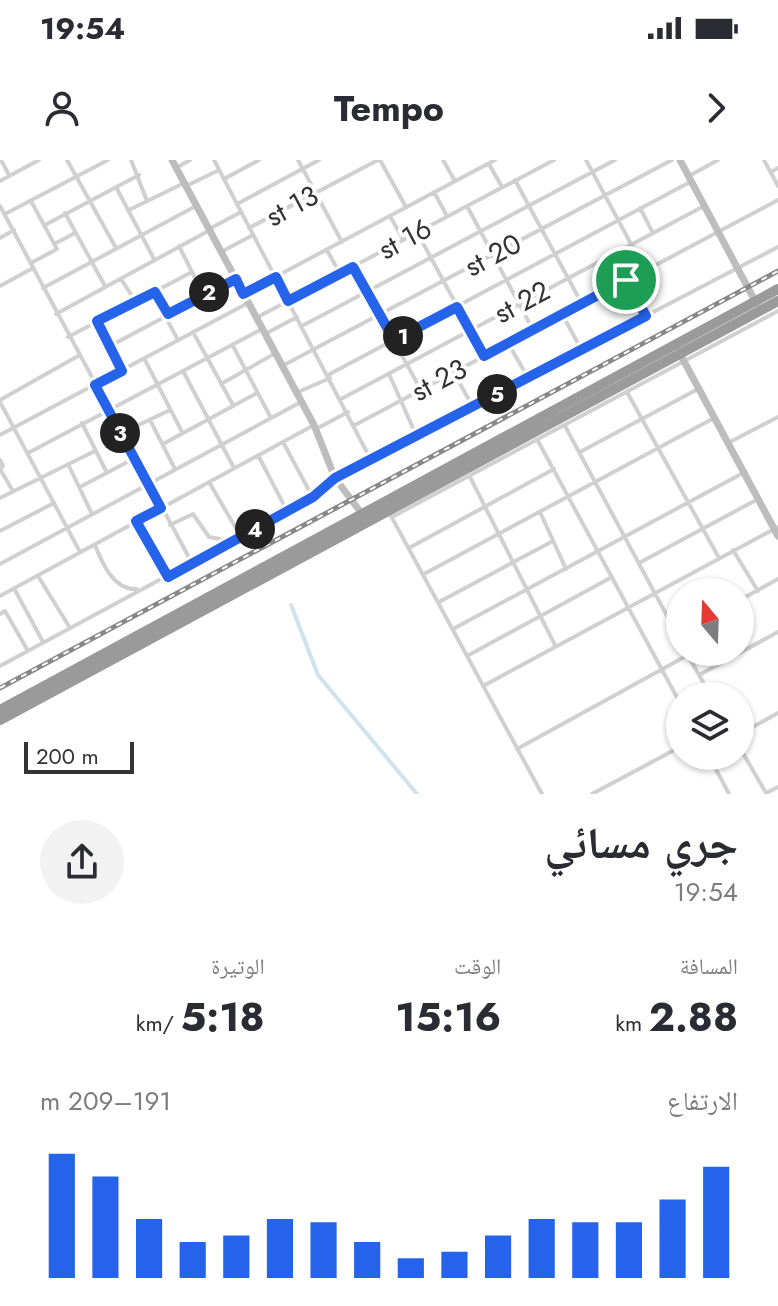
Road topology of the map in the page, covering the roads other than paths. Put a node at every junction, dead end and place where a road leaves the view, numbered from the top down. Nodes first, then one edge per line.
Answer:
1 (1, 160) edge
2 (67, 160) edge
3 (108, 160) edge
4 (131, 160) edge
5 (190, 160) edge
6 (214, 160) edge
7 (259, 160) edge
8 (298, 160) edge
9 (319, 160) edge
10 (379, 160) edge
11 (443, 160) edge
12 (495, 160) edge
13 (554, 160) edge
14 (586, 160) edge
15 (615, 160) edge
16 (672, 160) edge
17 (680, 160) edge
18 (718, 160) edge
19 (764, 160) edge
20 (35, 161) edge
21 (174, 164) edge
22 (489, 164) junction
23 (778, 168) edge
24 (303, 169) junction
25 (219, 170) junction
26 (592, 171) junction
27 (771, 172) junction
28 (9, 175) junction
29 (139, 175) junction
30 (76, 176) junction
31 (224, 179) junction
32 (690, 179) junction
33 (515, 180) junction
34 (0, 181) edge
35 (455, 181) junction
36 (185, 185) junction
37 (778, 186) edge
38 (116, 187) junction
39 (502, 187) junction
40 (434, 192) junction
41 (316, 193) junction
42 (605, 194) junction
43 (89, 200) junction
44 (778, 200) edge
45 (31, 201) junction
46 (147, 201) junction
47 (237, 204) junction
48 (529, 205) junction
49 (0, 206) edge
50 (196, 206) junction
51 (467, 206) junction
52 (704, 206) junction
53 (406, 207) junction
54 (640, 208) junction
55 (128, 211) junction
56 (241, 212) junction
57 (65, 213) junction
58 (5, 214) junction
59 (390, 216) junction
60 (447, 216) junction
61 (619, 220) junction
62 (45, 225) junction
63 (249, 228) junction
64 (210, 229) junction
65 (14, 230) junction
66 (541, 230) junction
67 (480, 231) junction
68 (718, 231) junction
69 (417, 232) junction
70 (75, 233) junction
71 (653, 233) junction
72 (140, 234) junction
73 (253, 235) junction
74 (0, 238) edge
75 (403, 239) junction
76 (342, 242) junction
77 (55, 243) junction
78 (631, 245) junction
79 (179, 246) junction
80 (778, 247) edge
81 (116, 248) junction
82 (327, 250) junction
83 (221, 252) junction
84 (554, 253) junction
85 (493, 255) junction
86 (430, 257) junction
87 (154, 260) junction
88 (91, 261) junction
89 (32, 266) junction
90 (353, 267) junction
91 (738, 269) junction
92 (645, 270) junction
93 (192, 272) junction
94 (340, 274) junction
95 (276, 277) junction
96 (568, 278) junction
97 (121, 279) junction
98 (236, 279) junction
99 (506, 279) junction
100 (626, 280) junction
101 (444, 282) junction
102 (0, 286) edge
103 (105, 286) junction
104 (43, 288) junction
105 (778, 289) edge
106 (155, 292) junction
107 (366, 292) junction
108 (243, 294) junction
109 (203, 295) junction
110 (288, 301) junction
111 (778, 301) edge
112 (136, 302) junction
113 (248, 303) junction
114 (519, 304) junction
115 (582, 304) junction
116 (757, 306) junction
117 (457, 307) junction
118 (778, 311) edge
119 (56, 314) junction
120 (562, 314) junction
121 (166, 315) junction
122 (380, 316) junction
123 (646, 316) junction
124 (297, 317) junction
125 (256, 318) junction
126 (97, 321) junction
127 (302, 326) junction
128 (471, 330) junction
129 (533, 330) junction
130 (193, 332) junction
131 (264, 332) junction
132 (68, 337) junction
133 (178, 340) junction
134 (394, 340) junction
135 (508, 343) junction
136 (233, 345) junction
137 (110, 346) junction
138 (581, 349) junction
139 (315, 350) junction
140 (274, 354) junction
141 (679, 354) junction
142 (78, 356) junction
143 (484, 356) junction
144 (207, 358) junction
145 (144, 359) junction
146 (407, 364) junction
147 (281, 367) junction
148 (244, 370) junction
149 (122, 371) junction
150 (183, 371) junction
151 (454, 373) junction
152 (389, 374) junction
153 (329, 377) junction
154 (527, 377) junction
155 (157, 384) junction
156 (221, 384) junction
157 (95, 385) junction
158 (698, 389) junction
159 (421, 390) junction
160 (627, 392) junction
161 (257, 393) junction
162 (296, 393) junction
163 (341, 399) junction
164 (402, 400) junction
165 (0, 401) edge
166 (301, 402) junction
167 (233, 405) junction
168 (473, 407) junction
169 (170, 410) junction
170 (108, 411) junction
171 (348, 412) junction
172 (778, 417) edge
173 (271, 418) junction
174 (714, 418) junction
175 (208, 419) junction
176 (642, 419) junction
177 (150, 420) junction
178 (82, 423) junction
179 (355, 425) junction
180 (565, 426) junction
181 (14, 427) junction
182 (315, 427) junction
183 (182, 432) junction
184 (121, 434) junction
185 (0, 435) edge
186 (536, 436) junction
187 (417, 437) junction
188 (283, 442) junction
189 (728, 443) junction
190 (163, 444) junction
191 (221, 445) junction
192 (658, 448) junction
193 (95, 451) junction
194 (580, 452) junction
195 (28, 453) junction
196 (258, 455) junction
197 (133, 459) junction
198 (0, 460) edge
199 (371, 460) junction
200 (68, 464) junction
201 (234, 468) junction
202 (0, 469) edge
203 (175, 469) junction
204 (554, 469) junction
205 (743, 472) junction
206 (107, 473) junction
207 (470, 477) junction
208 (41, 478) junction
209 (335, 478) junction
210 (209, 482) junction
211 (595, 482) junction
212 (147, 484) junction
213 (80, 487) junction
214 (14, 491) junction
215 (568, 496) junction
216 (313, 497) junction
217 (0, 498) edge
218 (758, 499) junction
219 (687, 501) junction
220 (54, 503) junction
221 (161, 508) junction
222 (486, 508) junction
223 (287, 511) junction
224 (540, 512) junction
225 (92, 514) junction
226 (362, 514) junction
227 (390, 514) junction
228 (136, 521) junction
229 (170, 525) junction
230 (1, 528) edge
231 (66, 528) junction
232 (703, 528) junction
233 (777, 531) edge
234 (499, 534) junction
235 (241, 537) junction
236 (625, 537) junction
237 (553, 541) junction
238 (232, 542) junction
239 (95, 545) junction
240 (409, 548) junction
241 (733, 550) junction
242 (599, 552) junction
243 (81, 553) junction
244 (719, 558) junction
245 (513, 562) junction
246 (192, 563) junction
247 (639, 563) junction
248 (0, 564) edge
249 (566, 569) junction
250 (424, 574) junction
251 (38, 576) junction
252 (168, 577) junction
253 (612, 577) junction
254 (778, 579) edge
255 (145, 588) junction
256 (527, 589) junction
257 (15, 590) junction
258 (758, 591) junction
259 (654, 593) junction
260 (754, 593) edge
261 (0, 596) edge
262 (438, 603) junction
263 (628, 607) junction
264 (0, 614) edge
265 (666, 614) edge
266 (541, 616) junction
267 (70, 628) junction
268 (453, 629) junction
269 (778, 632) edge
270 (43, 642) junction
271 (555, 645) junction
272 (28, 651) junction
273 (467, 656) junction
274 (0, 666) edge
275 (667, 666) edge
276 (694, 666) edge
277 (662, 669) junction
278 (699, 675) junction
279 (669, 682) edge
280 (703, 682) edge
281 (483, 686) junction
282 (0, 710) edge
283 (778, 713) edge
284 (0, 720) edge
285 (754, 726) edge
286 (517, 749) junction
287 (666, 754) edge
288 (716, 770) edge
289 (752, 770) edge
290 (778, 787) edge
291 (542, 794) edge
292 (592, 794) edge
293 (729, 794) edge
294 (765, 794) edge

1 - 28 street
2 - 30 street
3 - 30 street
4 - 29 street
5 - 21 street
6 - 25 street
7 - 31 street
8 - 24 street
9 - 24 street
10 - 41 street, st 13
10 - 53 street
11 - 35 street
12 - 22 street
13 - 33 street, st 16
14 - 26 street
15 - 26 street
16 - 42 street, st 20
17 - 32 street
18 - 32 street
19 - 27 street
20 - 28 street
21 - 36 street
22 - 35 street
22 - 39 street
23 - 27 street
24 - 41 street
24 - 47 street
25 - 31 street
25 - 36 street
26 - 42 street
26 - 48 street
27 - 37 street
28 - 34 street
29 - 38 street
29 - 46 street
30 - 43 street
30 - 45 street
31 - 47 street
32 - 52 street
32 - 54 street
33 - 39 street, st 16
33 - 48 street
35 - 40 street
36 - 46 street
36 - 50 street
38 - 43 street
38 - 55 street
39 - 51 street, st 16
40 - 53 street
40 - 60 street
41 - 63 street, st 13
41 - 76 street
42 - 61 street
42 - 66 street, st 20
43 - 57 street
43 - 81 street
44 - 68 street, st 23
45 - 58 street
45 - 62 street
46 - 55 street
47 - 56 street
48 - 66 street
48 - 67 street
49 - 58 street
50 - 64 street
50 - 72 street
51 - 60 street, st 16
51 - 67 street
52 - 68 street
52 - 71 street, st 22
53 - 59 street
54 - 61 street
54 - 71 street
55 - 72 street
56 - 63 street
56 - 64 street
57 - 62 street
57 - 70 street
58 - 65 street
59 - 75 street
59 - 76 street
60 - 69 street, st 16
61 - 78 street
61 - 84 street
62 - 77 street
63 - 73 street
64 - 79 street
64 - 83 street
65 - 74 street
65 - 89 street
66 - 84 street
66 - 85 street, st 20
67 - 85 street
67 - 86 street
68 - 91 street
68 - 92 street, st 23
69 - 75 street, st 16
69 - 86 street
70 - 77 street
70 - 88 street
71 - 78 street, st 22
72 - 81 street
72 - 87 street
73 - 83 street
73 - 95 street
75 - 90 street, st 16
76 - 82 street
77 - 89 street
78 - 92 street
78 - 96 street, st 22
79 - 87 street
79 - 93 street
80 - 91 street
81 - 88 street
82 - 94 street
82 - 95 street
83 - 98 street
84 - 96 street
84 - 99 street
85 - 99 street
85 - 101 street, st 20
86 - 101 street
86 - 107 street
87 - 97 street
88 - 103 street
88 - 104 street
89 - 102 street
89 - 104 street
90 - 94 street, st 16
90 - 107 street
91 - 116 street
91 - 123 street
92 - 100 street, st 23
93 - 106 street
93 - 109 street
94 - 110 street, st 16
95 - 108 street
95 - 110 street
96 - 114 street, st 22
96 - 115 street
97 - 103 street
97 - 112 street
98 - 108 street
98 - 109 street
99 - 114 street
99 - 117 street
100 - 115 street, st 23
100 - 123 street
101 - 117 street
101 - 122 street, st 20
103 - 119 street
104 - 119 street
105 - 116 highway
106 - 112 street
106 - 121 street
107 - 122 street
107 - 127 street
108 - 113 street
109 - 121 street
110 - 124 street
110 - 125 street, st 16
111 - 116 highway
112 - 126 street
113 - 125 street
113 - 130 street
114 - 128 street, st 22
114 - 129 street
115 - 120 street, st 23
116 - 141 highway
117 - 128 street
117 - 134 street
118 - 141 street
119 - 132 street
120 - 129 street, st 23
120 - 138 street
121 - 133 street
121 - 137 street
122 - 134 street
122 - 139 street, st 20
123 - 138 street
124 - 127 street
124 - 131 street
125 - 131 street
126 - 132 street
126 - 137 street
127 - 139 street
128 - 143 street
128 - 146 street, st 22
129 - 135 street, st 23
130 - 133 street
130 - 144 street
131 - 136 street
131 - 140 street
132 - 142 street
133 - 145 street
134 - 146 street
134 - 153 street
135 - 143 street, st 23
135 - 154 street
136 - 144 street
136 - 148 street
137 - 149 street
138 - 154 street
139 - 147 street, st 20
139 - 153 street
140 - 147 street
140 - 148 street
141 - 158 street
141 - 160 street
141 - 186 highway
141 - 226 highway
142 - 157 street
142 - 165 street
143 - 151 street, st 23
144 - 150 street
144 - 156 street
145 - 149 street
145 - 155 street
146 - 152 street, st 22
146 - 159 street
147 - 162 street
148 - 156 street
148 - 161 street
149 - 157 street
150 - 155 street
150 - 175 street
151 - 159 street, st 23
151 - 168 street
152 - 163 street, st 22
152 - 164 street
153 - 162 street
153 - 163 street
154 - 168 street
155 - 169 street
155 - 170 street
156 - 167 street
157 - 170 street
157 - 181 street
158 - 174 street
158 - 176 street
159 - 164 street, st 23
160 - 176 street
160 - 180 street
161 - 167 street
161 - 173 street
162 - 166 street
163 - 171 street
164 - 179 street, st 23
164 - 187 street
165 - 181 street
166 - 173 street
166 - 182 street
167 - 175 street
168 - 187 street
169 - 177 street
169 - 183 street
170 - 178 street
170 - 184 street
171 - 179 street
171 - 182 street
172 - 189 street
173 - 191 street
174 - 189 street
174 - 192 street
175 - 183 street
175 - 191 street
176 - 192 street
176 - 194 street
177 - 184 street
177 - 190 street
178 - 193 street
178 - 195 street
179 - 199 street
180 - 186 street
180 - 194 street
181 - 185 street
181 - 195 street
182 - 188 street
182 - 209 street
183 - 190 street
184 - 197 street
186 - 204 street
186 - 207 street
186 - 227 highway
187 - 199 street
188 - 196 street
188 - 216 street
189 - 205 street
190 - 203 street
191 - 201 street
191 - 203 street
192 - 211 street
192 - 219 street
193 - 200 street
193 - 206 street
194 - 211 street
195 - 208 street
196 - 201 street
196 - 223 street
197 - 206 street
197 - 212 street
198 - 202 street
199 - 209 street
200 - 208 street
200 - 213 street
201 - 210 street
202 - 214 street
203 - 212 street
204 - 215 street
204 - 222 street
205 - 218 street
205 - 219 street
206 - 213 street
207 - 222 street
207 - 227 street
208 - 214 street
208 - 220 street
209 - 216 street
209 - 226 street
210 - 221 street
210 - 235 street
211 - 215 street
211 - 236 street
212 - 221 street
212 - 225 street
213 - 225 street
214 - 217 street
215 - 224 street
215 - 242 street
216 - 223 street
218 - 232 street
218 - 233 street
219 - 232 street
219 - 236 street
220 - 230 street
220 - 231 street
221 - 228 street
221 - 229 street
222 - 234 street
222 - 240 street
223 - 235 street
224 - 234 street
224 - 237 street
225 - 231 street
226 - 282 highway
227 - 240 street
227 - 284 highway
228 - 239 street
228 - 252 street
229 - 238 street
229 - 246 street
231 - 243 street
231 - 248 street
232 - 244 street
232 - 247 street
233 - 241 street
234 - 245 street
234 - 250 street
235 - 238 street
236 - 242 street
236 - 247 street
237 - 245 street
237 - 249 street
238 - 246 street
239 - 243 street
239 - 255 street
240 - 250 street
241 - 244 street
241 - 258 street
242 - 249 street
242 - 253 street
243 - 251 street
244 - 259 street
245 - 256 street
245 - 262 street
246 - 252 street
247 - 259 street
249 - 256 street
250 - 262 street
251 - 257 street
251 - 267 street
252 - 255 street
253 - 263 street
253 - 266 street
254 - 258 street
255 - 267 street
256 - 266 street
256 - 268 street
257 - 261 street
257 - 270 street
258 - 260 street
259 - 263 street
259 - 265 street
262 - 268 street
263 - 271 street
263 - 277 street
264 - 272 street
266 - 271 street
266 - 273 street
267 - 270 street
268 - 273 street
269 - 278 street
270 - 272 street
271 - 281 street
272 - 274 street
273 - 281 street
275 - 277 street
276 - 278 street
277 - 279 street
277 - 286 street
278 - 280 street
281 - 286 street
283 - 285 street
286 - 291 street
287 - 292 street
288 - 293 street
289 - 294 street
290 - 294 street

